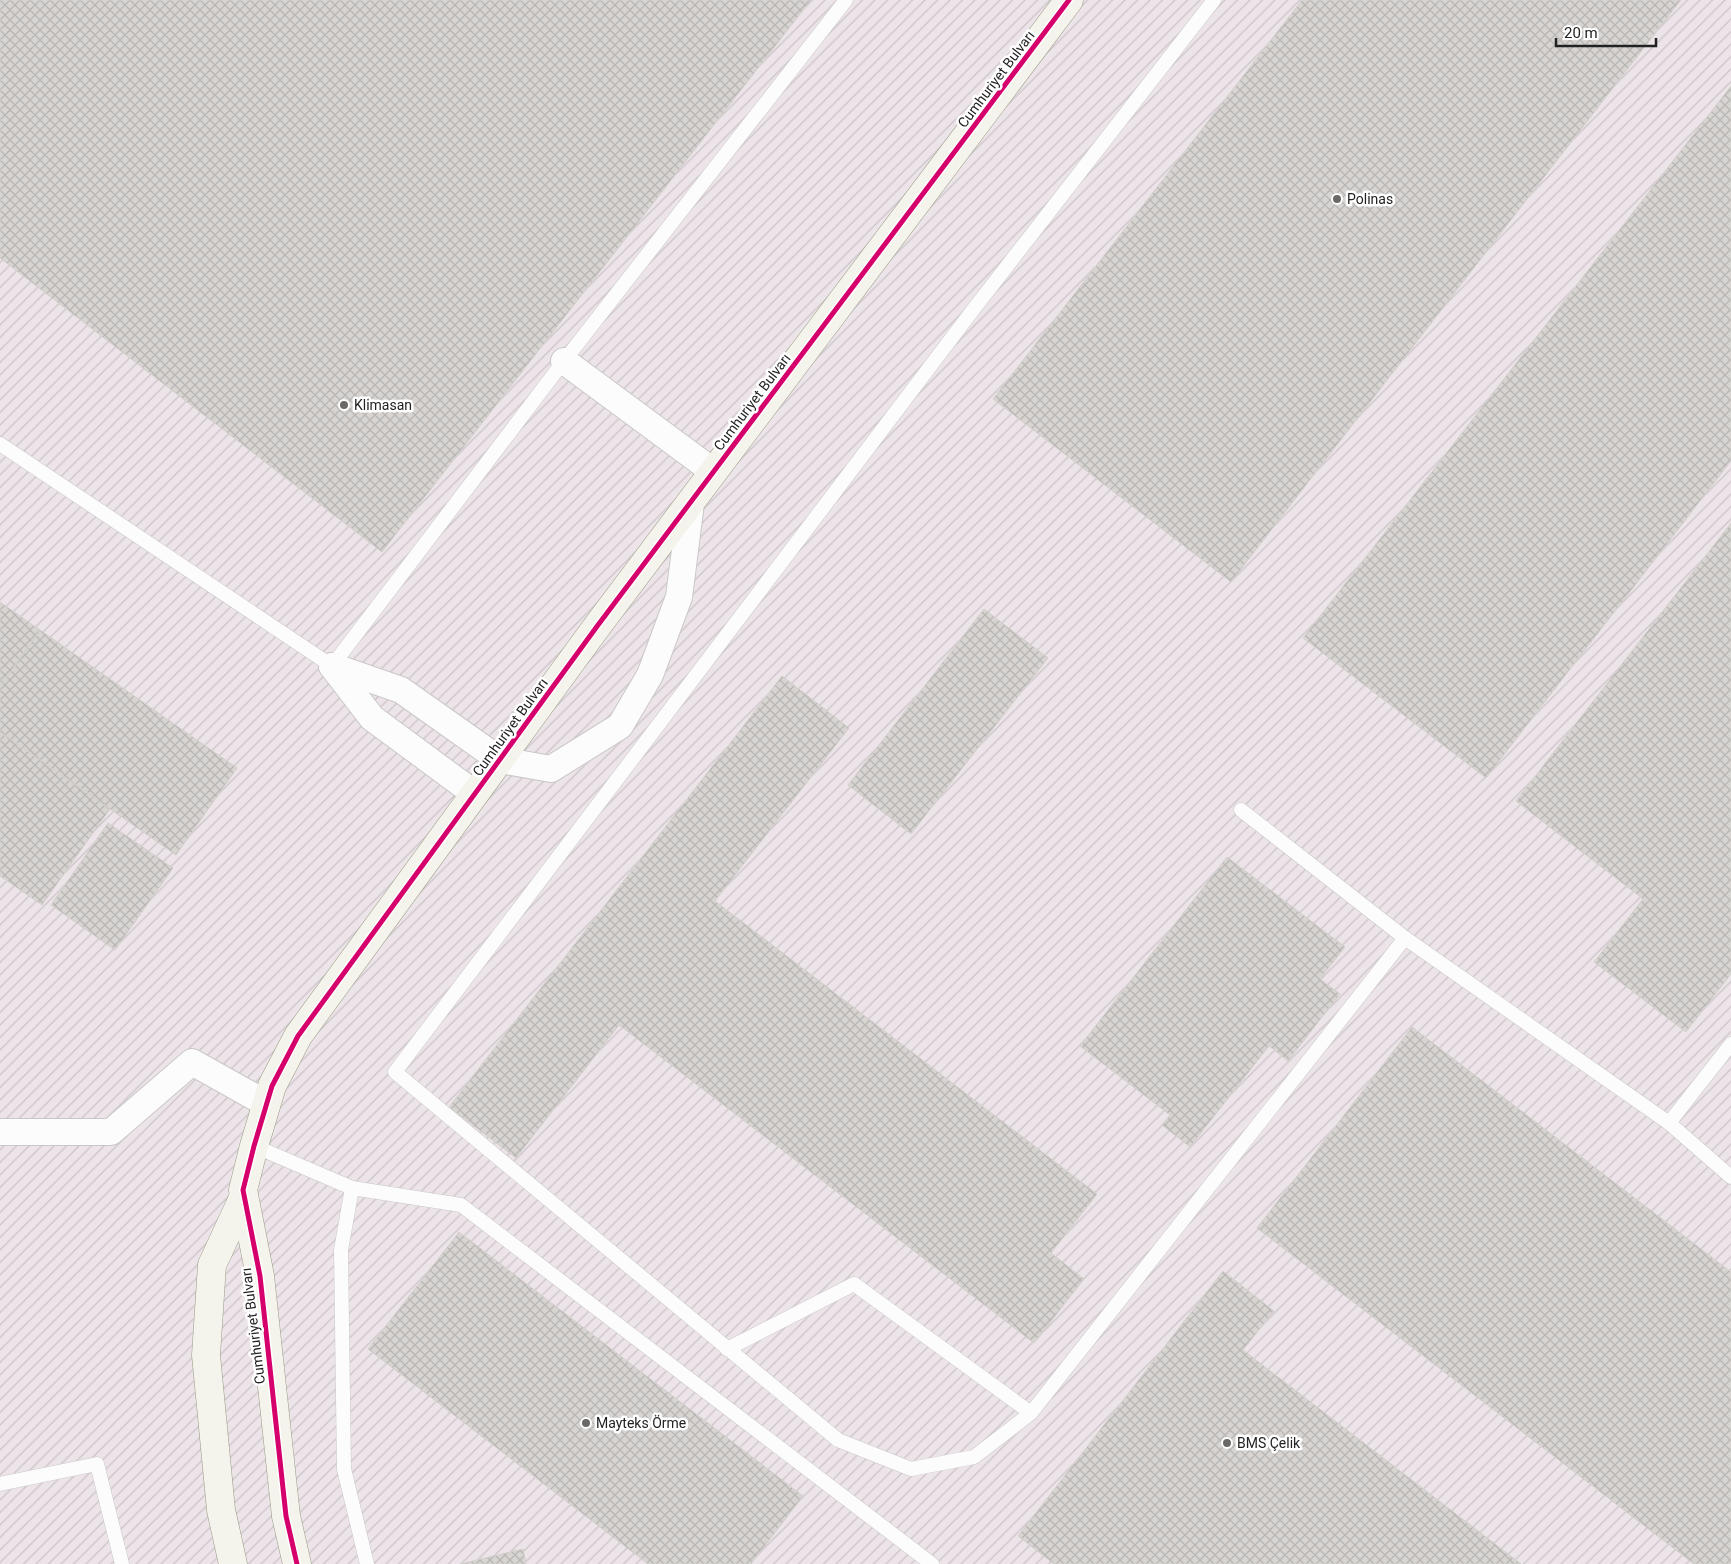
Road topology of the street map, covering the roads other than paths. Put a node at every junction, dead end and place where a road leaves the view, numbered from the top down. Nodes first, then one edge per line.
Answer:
1 (846, 0) edge
2 (1069, 0) edge
3 (1214, 0) edge
4 (564, 361) junction
5 (0, 444) edge
6 (714, 472) junction
7 (691, 503) junction
8 (332, 666) junction
9 (500, 760) junction
10 (475, 794) junction
11 (1241, 810) dead end
12 (1405, 938) junction
13 (1731, 1044) edge
14 (267, 1104) junction
15 (1669, 1124) junction
16 (0, 1132) edge
17 (254, 1146) junction
18 (1731, 1177) edge
19 (352, 1188) junction
20 (244, 1196) junction
21 (727, 1348) junction
22 (1030, 1413) junction
23 (0, 1484) edge
24 (122, 1564) edge
25 (232, 1564) edge
26 (297, 1564) edge
27 (367, 1564) edge
28 (932, 1564) edge

1 - 4 lane
2 - 6 street, Cumhuriyet Bulvarı
3 - 21 lane
4 - 6 street
4 - 8 lane
5 - 8 lane
6 - 7 street, Cumhuriyet Bulvarı
7 - 9 street, Cumhuriyet Bulvarı
7 - 9 street
8 - 9 street
8 - 10 street
9 - 10 street, Cumhuriyet Bulvarı
10 - 14 street, Cumhuriyet Bulvarı
11 - 12 lane
12 - 15 lane
12 - 22 lane
13 - 15 lane
14 - 16 street
14 - 17 street, Cumhuriyet Bulvarı
15 - 18 lane
17 - 19 lane
17 - 20 street, Cumhuriyet Bulvarı
19 - 27 lane
19 - 28 lane
20 - 25 street, Cumhuriyet Bulvarı
20 - 26 street, Cumhuriyet Bulvarı
21 - 22 lane
21 - 22 lane
23 - 24 lane

